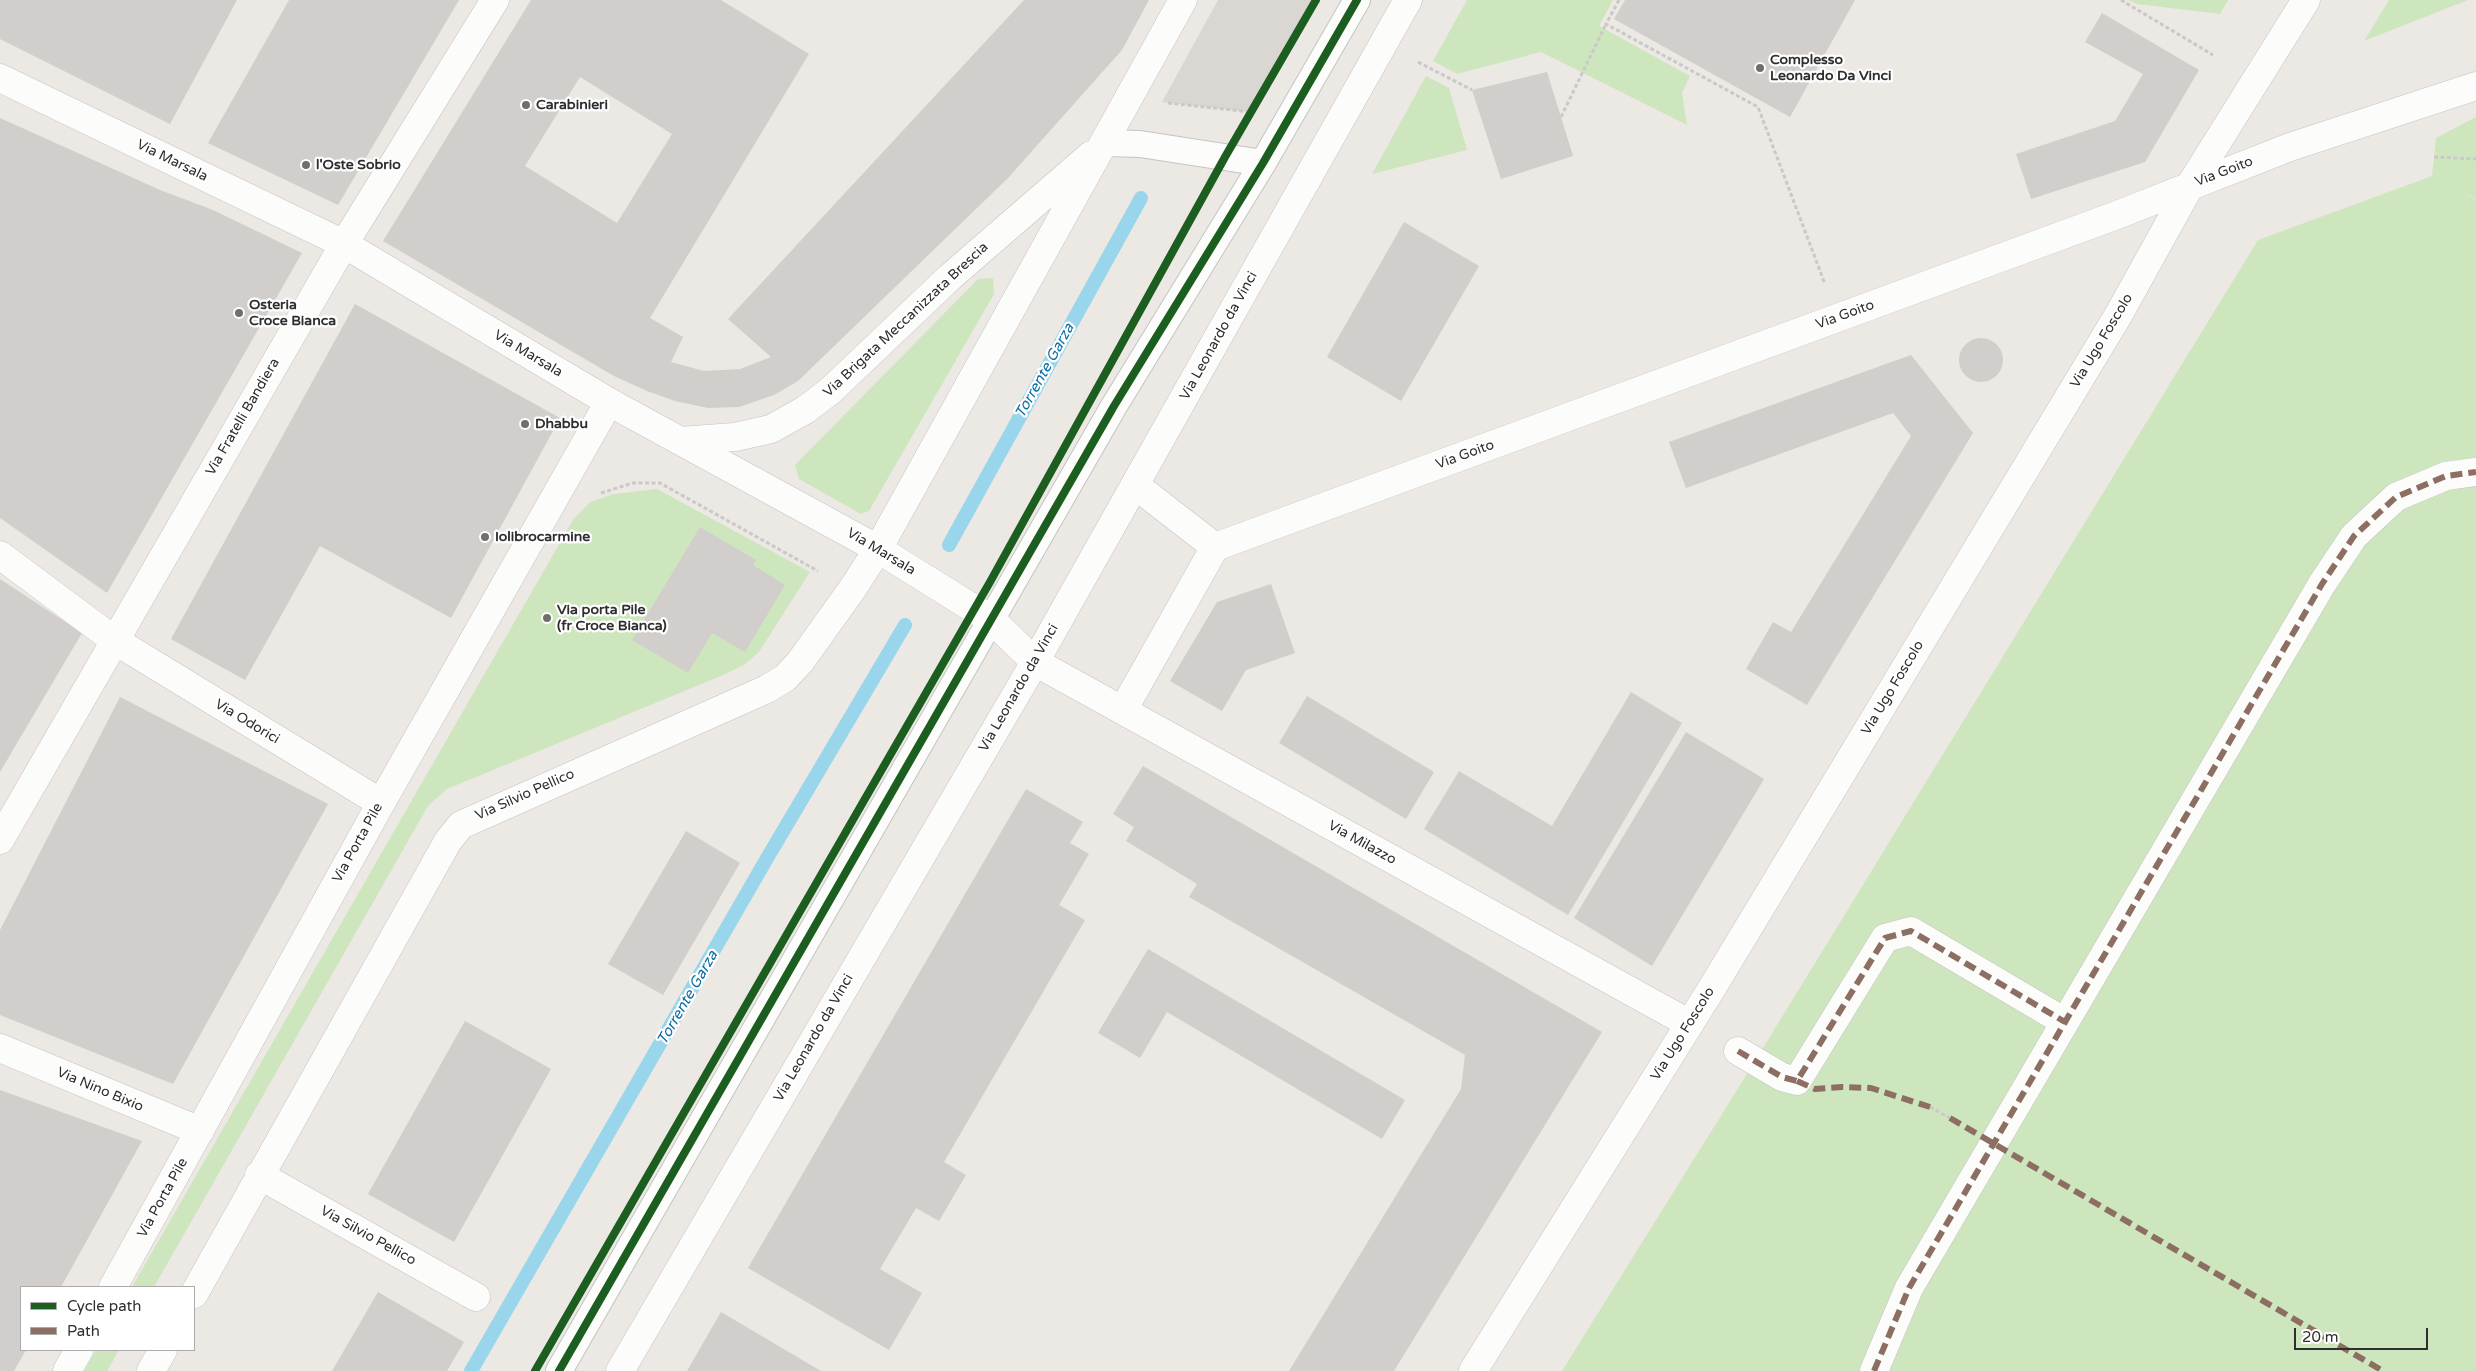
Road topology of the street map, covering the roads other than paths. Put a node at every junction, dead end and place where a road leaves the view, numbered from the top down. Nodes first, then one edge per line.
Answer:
1 (495, 0) edge
2 (1183, 0) edge
3 (1357, 0) edge
4 (1408, 0) edge
5 (2306, 0) edge
6 (0, 78) edge
7 (2476, 86) edge
8 (1105, 143) junction
9 (1263, 162) junction
10 (2191, 184) junction
11 (344, 244) junction
12 (609, 402) junction
13 (680, 441) junction
14 (2476, 472) edge
15 (1134, 485) junction
16 (1215, 547) junction
17 (878, 549) junction
18 (0, 556) edge
19 (992, 620) junction
20 (114, 640) junction
21 (1035, 662) junction
22 (1123, 710) junction
23 (380, 803) junction
24 (0, 840) edge
25 (2065, 1022) junction
26 (1690, 1024) junction
27 (0, 1048) edge
28 (1738, 1051) dead end
29 (200, 1131) junction
30 (259, 1175) junction
31 (114, 1286) edge
32 (195, 1292) edge
33 (476, 1297) dead end
34 (78, 1351) edge
35 (162, 1351) edge
36 (67, 1371) edge
37 (151, 1371) edge
38 (559, 1371) edge
39 (620, 1371) edge
40 (1473, 1371) edge
41 (1874, 1371) edge

1 - 11 street, Via Fratelli Bandiera
2 - 8 street, Via Brigata Meccanizzata Brescia
3 - 9 lane
4 - 15 street, Via Leonardo da Vinci
5 - 10 street, Via Ugo Foscolo
6 - 11 street, Via Marsala
7 - 10 street, Via Goito
8 - 9 lane
8 - 13 street, Via Brigata Meccanizzata Brescia
8 - 17 street, Via Brigata Meccanizzata Brescia
9 - 19 lane
10 - 16 street, Via Goito
10 - 26 street, Via Ugo Foscolo
11 - 12 street, Via Marsala
11 - 20 street, Via Fratelli Bandiera
12 - 13 street, Via Marsala
12 - 23 street, Via Porta Pile
13 - 17 street, Via Marsala
14 - 25 street
15 - 16 street
15 - 21 street, Via Leonardo da Vinci
16 - 22 street
17 - 19 street, Via Marsala
17 - 30 street, Via Silvio Pellico
18 - 20 street, Via Odorici
19 - 21 street, Via Marsala
19 - 38 lane
20 - 23 street, Via Odorici
20 - 24 street, Via Fratelli Bandiera
21 - 22 street, Via Milazzo
21 - 39 street, Via Leonardo da Vinci
22 - 26 street, Via Milazzo
23 - 29 street, Via Porta Pile
25 - 28 street
25 - 41 street
26 - 40 street, Via Ugo Foscolo
27 - 29 street, Via Nino Bixio
29 - 31 street, Via Porta Pile
30 - 32 street, Via Silvio Pellico
30 - 33 street, Via Silvio Pellico
34 - 36 street
35 - 37 street

